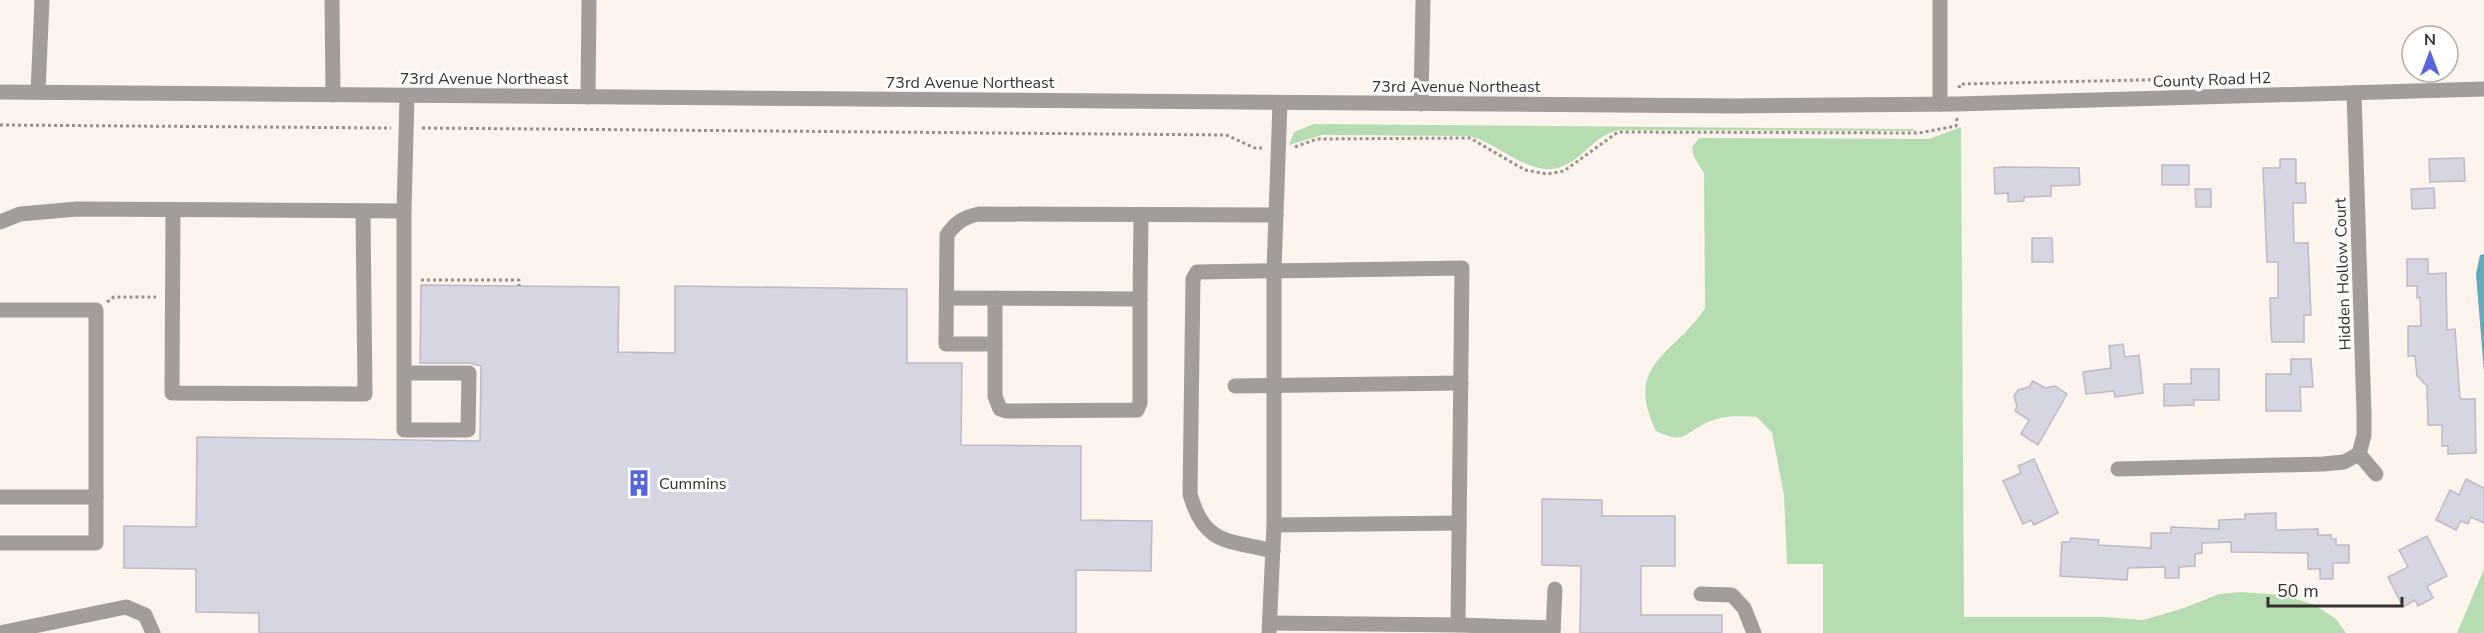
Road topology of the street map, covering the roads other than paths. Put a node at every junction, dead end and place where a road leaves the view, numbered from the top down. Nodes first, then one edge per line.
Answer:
1 (42, 0) edge
2 (332, 0) edge
3 (589, 0) edge
4 (1423, 0) edge
5 (1940, 0) edge
6 (2484, 89) edge
7 (0, 92) edge
8 (38, 92) junction
9 (2354, 93) junction
10 (333, 95) junction
11 (407, 96) junction
12 (588, 97) junction
13 (1280, 103) junction
14 (1421, 104) junction
15 (1940, 104) junction
16 (173, 210) junction
17 (363, 211) junction
18 (404, 212) junction
19 (1141, 215) junction
20 (1276, 215) junction
21 (0, 222) edge
22 (1274, 270) junction
23 (946, 298) junction
24 (995, 298) junction
25 (1140, 299) junction
26 (0, 310) edge
27 (995, 344) junction
28 (405, 373) junction
29 (1461, 384) junction
30 (1234, 386) dead end
31 (1273, 386) junction
32 (2360, 454) junction
33 (2118, 469) dead end
34 (2376, 474) dead end
35 (0, 497) edge
36 (96, 497) junction
37 (1459, 523) junction
38 (1274, 525) junction
39 (0, 543) edge
40 (1273, 551) junction
41 (1555, 589) dead end
42 (1701, 594) dead end
43 (1458, 625) junction
44 (1270, 628) edge
45 (1553, 630) edge
46 (0, 633) edge
47 (153, 633) edge
48 (1754, 633) edge

1 - 8 street
2 - 10 street
3 - 12 street
4 - 14 street
5 - 15 street
6 - 9 street, County Road H2
7 - 8 street, 73rd Avenue Northeast
8 - 10 street, 73rd Avenue Northeast
9 - 15 street, County Road H2
9 - 32 street, Hidden Hollow Court
10 - 11 street, 73rd Avenue Northeast
11 - 12 street, 73rd Avenue Northeast
11 - 18 street
12 - 13 street, 73rd Avenue Northeast
13 - 14 street, 73rd Avenue Northeast
13 - 20 street
14 - 15 street, 73rd Avenue Northeast
16 - 17 street
16 - 17 street
16 - 21 street
17 - 18 street
18 - 28 street
19 - 20 street
19 - 23 street
19 - 25 street
20 - 22 street
22 - 29 street
22 - 31 street
22 - 40 street
23 - 24 street
23 - 27 street
24 - 25 street
24 - 27 street
25 - 27 street
26 - 36 street
28 - 28 street
29 - 31 street
29 - 37 street
30 - 31 street
31 - 38 street
32 - 33 street
32 - 34 street
35 - 36 street
36 - 39 street
37 - 38 street
37 - 43 street
38 - 40 street
40 - 44 street
41 - 45 street
42 - 48 street
43 - 44 street
43 - 45 street
46 - 47 street

